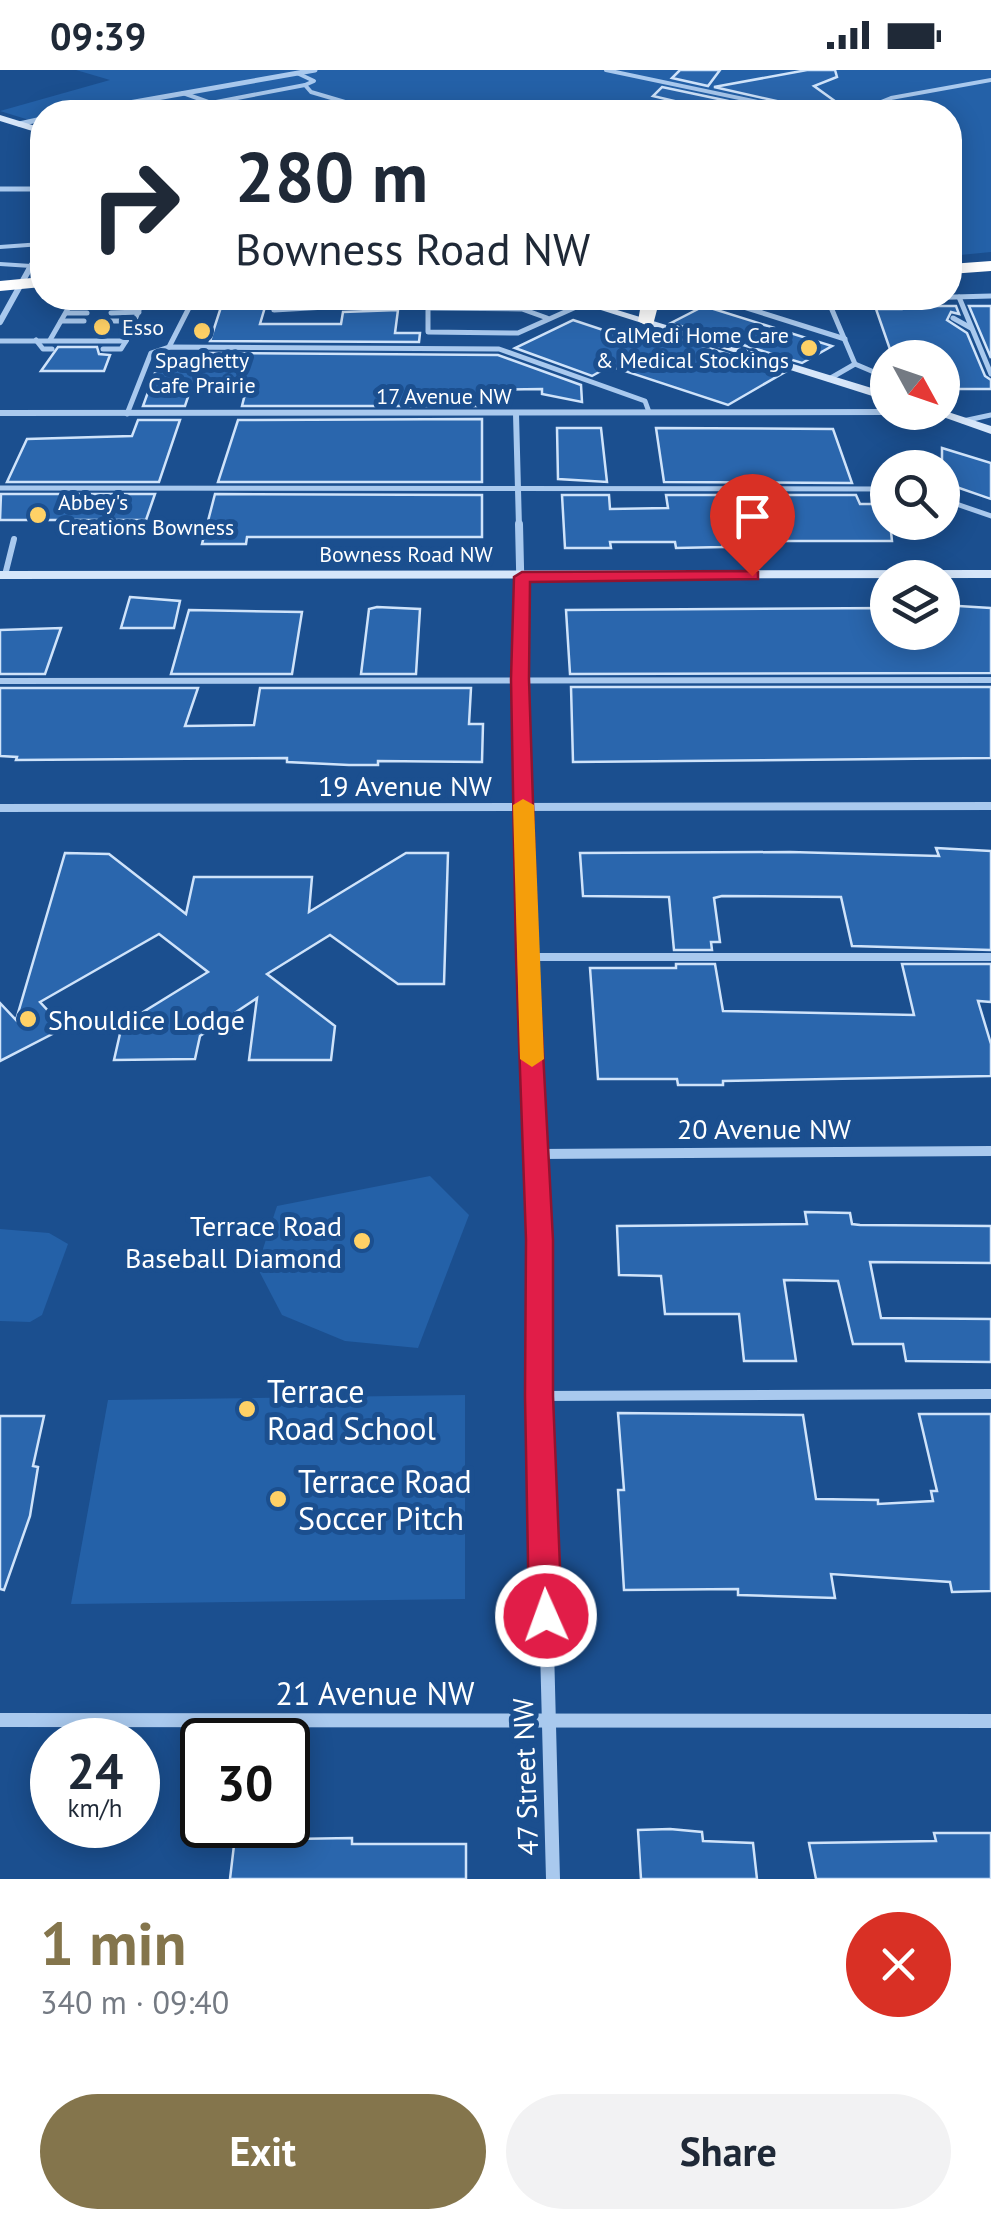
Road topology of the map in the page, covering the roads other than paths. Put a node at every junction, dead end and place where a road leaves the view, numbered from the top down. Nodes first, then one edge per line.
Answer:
1 (315, 70) edge
2 (606, 70) edge
3 (297, 72) junction
4 (991, 80) edge
5 (305, 85) junction
6 (184, 93) junction
7 (145, 100) edge
8 (205, 100) edge
9 (222, 100) edge
10 (332, 100) edge
11 (755, 100) edge
12 (886, 100) edge
13 (0, 118) edge
14 (30, 122) edge
15 (19, 124) junction
16 (30, 127) edge
17 (0, 189) edge
18 (30, 189) edge
19 (30, 246) edge
20 (0, 247) edge
21 (0, 264) edge
22 (30, 266) edge
23 (991, 266) edge
24 (30, 268) edge
25 (962, 269) edge
26 (991, 279) edge
27 (30, 284) edge
28 (0, 286) edge
29 (20, 286) junction
30 (962, 287) edge
31 (30, 289) edge
32 (962, 291) edge
33 (991, 296) edge
34 (962, 306) edge
35 (68, 310) joint
36 (88, 310) dead end
37 (112, 310) dead end
38 (140, 310) joint
39 (188, 310) edge
40 (428, 310) edge
41 (525, 310) edge
42 (567, 310) edge
43 (607, 310) edge
44 (649, 310) edge
45 (755, 310) edge
46 (832, 310) edge
47 (548, 318) junction
48 (954, 318) dead end
49 (84, 320) dead end
50 (108, 320) dead end
51 (136, 320) junction
52 (61, 321) junction
53 (0, 322) edge
54 (647, 322) junction
55 (972, 328) junction
56 (844, 339) junction
57 (0, 340) edge
58 (36, 340) junction
59 (50, 340) junction
60 (126, 340) junction
61 (168, 347) junction
62 (103, 348) dead end
63 (52, 349) dead end
64 (855, 364) junction
65 (870, 370) edge
66 (991, 374) edge
67 (829, 379) junction
68 (870, 390) edge
69 (649, 412) junction
70 (870, 412) edge
71 (0, 414) edge
72 (127, 414) junction
73 (516, 414) junction
74 (991, 415) edge
75 (962, 421) joint
76 (991, 430) edge
77 (518, 487) junction
78 (0, 488) edge
79 (870, 489) edge
80 (960, 506) edge
81 (991, 516) edge
82 (14, 538) dead end
83 (991, 574) edge
84 (2, 575) edge
85 (522, 577) junction
86 (520, 679) junction
87 (991, 680) edge
88 (0, 681) edge
89 (991, 806) edge
90 (0, 808) edge
91 (524, 808) junction
92 (991, 956) edge
93 (527, 957) junction
94 (991, 1151) edge
95 (537, 1154) junction
96 (991, 1394) edge
97 (539, 1396) junction
98 (0, 1720) edge
99 (549, 1720) junction
100 (991, 1722) edge
101 (553, 1879) edge

1 - 3 street
2 - 11 lane
3 - 5 lane
3 - 6 street
4 - 12 lane
5 - 9 lane
5 - 10 lane
6 - 7 street
6 - 8 lane
13 - 15 street
14 - 15 street
15 - 16 street
17 - 18 street
19 - 20 lane
21 - 22 lane
23 - 25 highway
24 - 29 street
26 - 30 highway
27 - 29 highway
28 - 29 highway
29 - 31 highway
29 - 53 street
32 - 33 lane
34 - 55 lane
35 - 36 lane
35 - 52 lane
37 - 38 lane
38 - 51 lane
39 - 61 lane
40 - 47 lane
41 - 47 lane
42 - 47 lane
43 - 54 street
44 - 54 highway
45 - 56 lane
46 - 56 lane
48 - 55 lane
49 - 52 lane
50 - 51 lane
51 - 60 lane
52 - 59 lane
54 - 67 street
55 - 66 lane
56 - 64 lane
57 - 58 lane
58 - 59 lane
58 - 63 lane
59 - 60 lane
60 - 62 lane
61 - 69 lane
61 - 72 lane
64 - 65 lane
64 - 67 lane
67 - 68 street
69 - 70 street, 17 Avenue NW
69 - 73 street, 17 Avenue NW
71 - 72 street, 17 Avenue NW
72 - 73 street, 17 Avenue NW
73 - 77 street, 47 Street NW
74 - 75 lane
75 - 76 street
77 - 78 lane
77 - 79 lane
77 - 85 street, 47 Street NW
80 - 81 lane
82 - 84 lane
83 - 85 street, Bowness Road NW
84 - 85 street, Bowness Road NW
85 - 86 street, 47 Street NW
86 - 87 lane
86 - 88 lane
86 - 91 street, 47 Street NW
89 - 91 street, 19 Avenue NW
90 - 91 street, 19 Avenue NW
91 - 93 street, 47 Street NW
92 - 93 lane
93 - 95 street, 47 Street NW
94 - 95 street, 20 Avenue NW
95 - 97 street, 47 Street NW
96 - 97 lane
97 - 99 street, 47 Street NW
98 - 99 street, 21 Avenue NW
99 - 100 street, 21 Avenue NW
99 - 101 street, 47 Street NW

